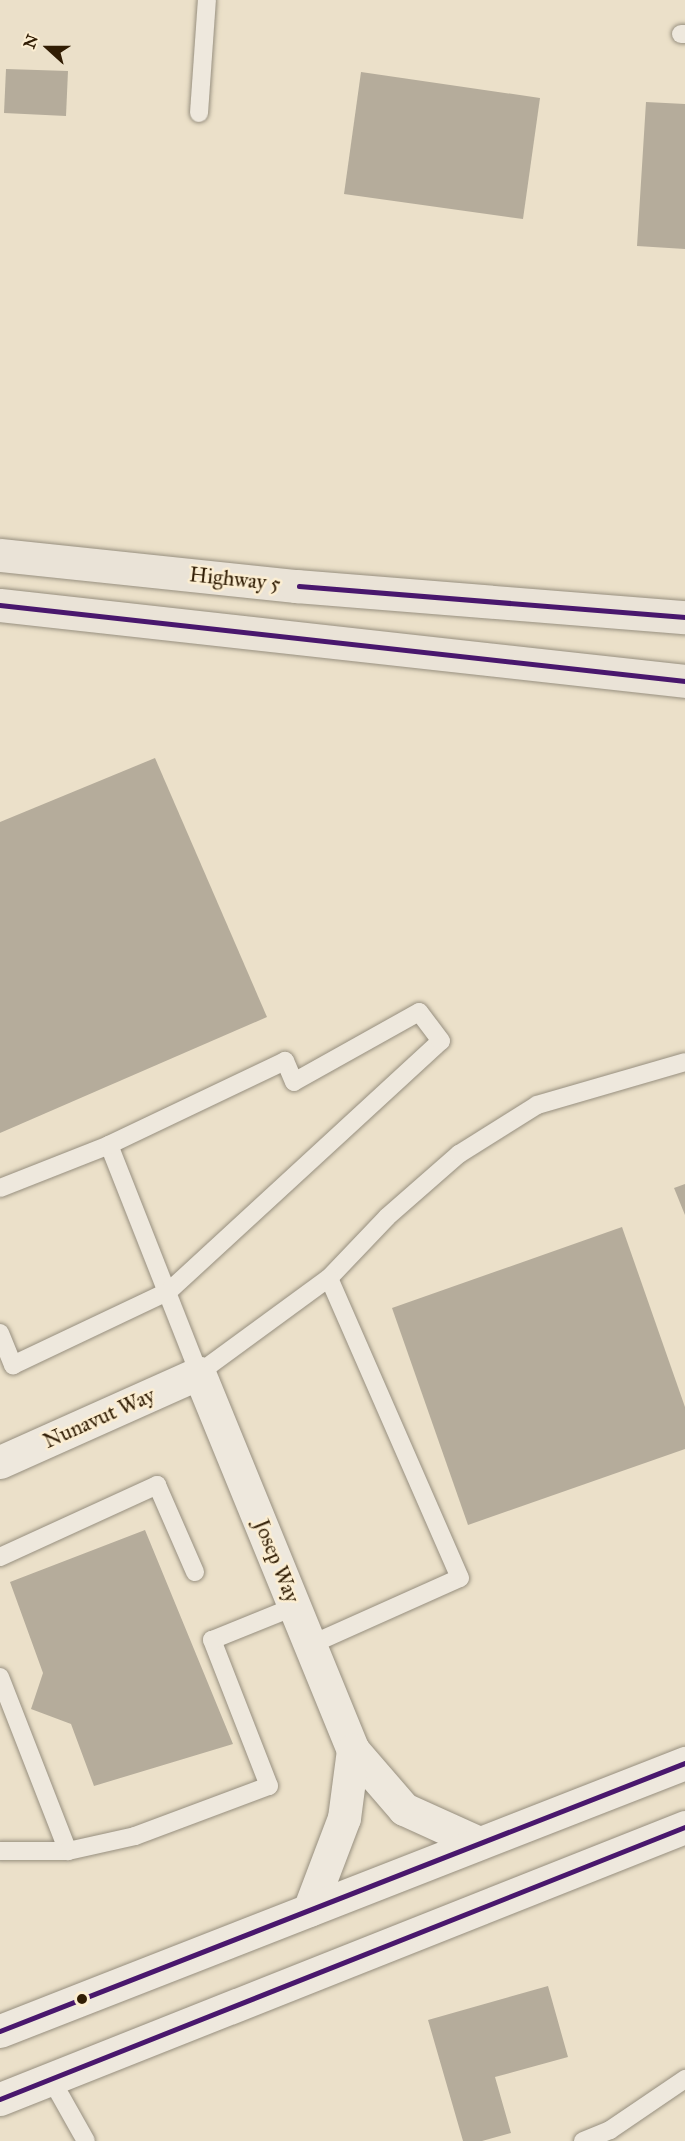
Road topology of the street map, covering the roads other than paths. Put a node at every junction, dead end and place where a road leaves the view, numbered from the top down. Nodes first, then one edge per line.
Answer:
1 (207, 0) edge
2 (199, 113) dead end
3 (0, 555) edge
4 (0, 605) edge
5 (685, 617) edge
6 (685, 681) edge
7 (685, 1062) edge
8 (109, 1145) junction
9 (0, 1188) edge
10 (329, 1278) junction
11 (169, 1291) junction
12 (0, 1333) edge
13 (199, 1373) junction
14 (0, 1462) edge
15 (0, 1557) edge
16 (195, 1572) dead end
17 (296, 1606) junction
18 (310, 1645) junction
19 (0, 1677) edge
20 (353, 1750) junction
21 (685, 1763) edge
22 (685, 1827) edge
23 (479, 1843) junction
24 (0, 1851) edge
25 (68, 1851) junction
26 (309, 1910) junction
27 (0, 2030) edge
28 (51, 2079) junction
29 (685, 2079) edge
30 (0, 2099) edge
31 (86, 2141) edge
32 (583, 2141) edge

1 - 2 lane
3 - 5 highway, Highway 5
4 - 6 highway
7 - 10 lane
8 - 9 lane
8 - 11 lane
8 - 11 lane
10 - 13 lane
10 - 18 lane
11 - 12 lane
11 - 13 lane
13 - 14 main road, Nunavut Way
13 - 17 main road, Josep Way
15 - 16 lane
17 - 18 main road, Josep Way
17 - 25 lane
18 - 20 main road, Josep Way
19 - 25 lane
20 - 23 main road, Josep Way
20 - 26 main road, Josep Way
21 - 23 main road
22 - 28 main road
23 - 26 main road
24 - 25 lane
26 - 27 main road
28 - 30 main road
28 - 31 lane
29 - 32 lane

